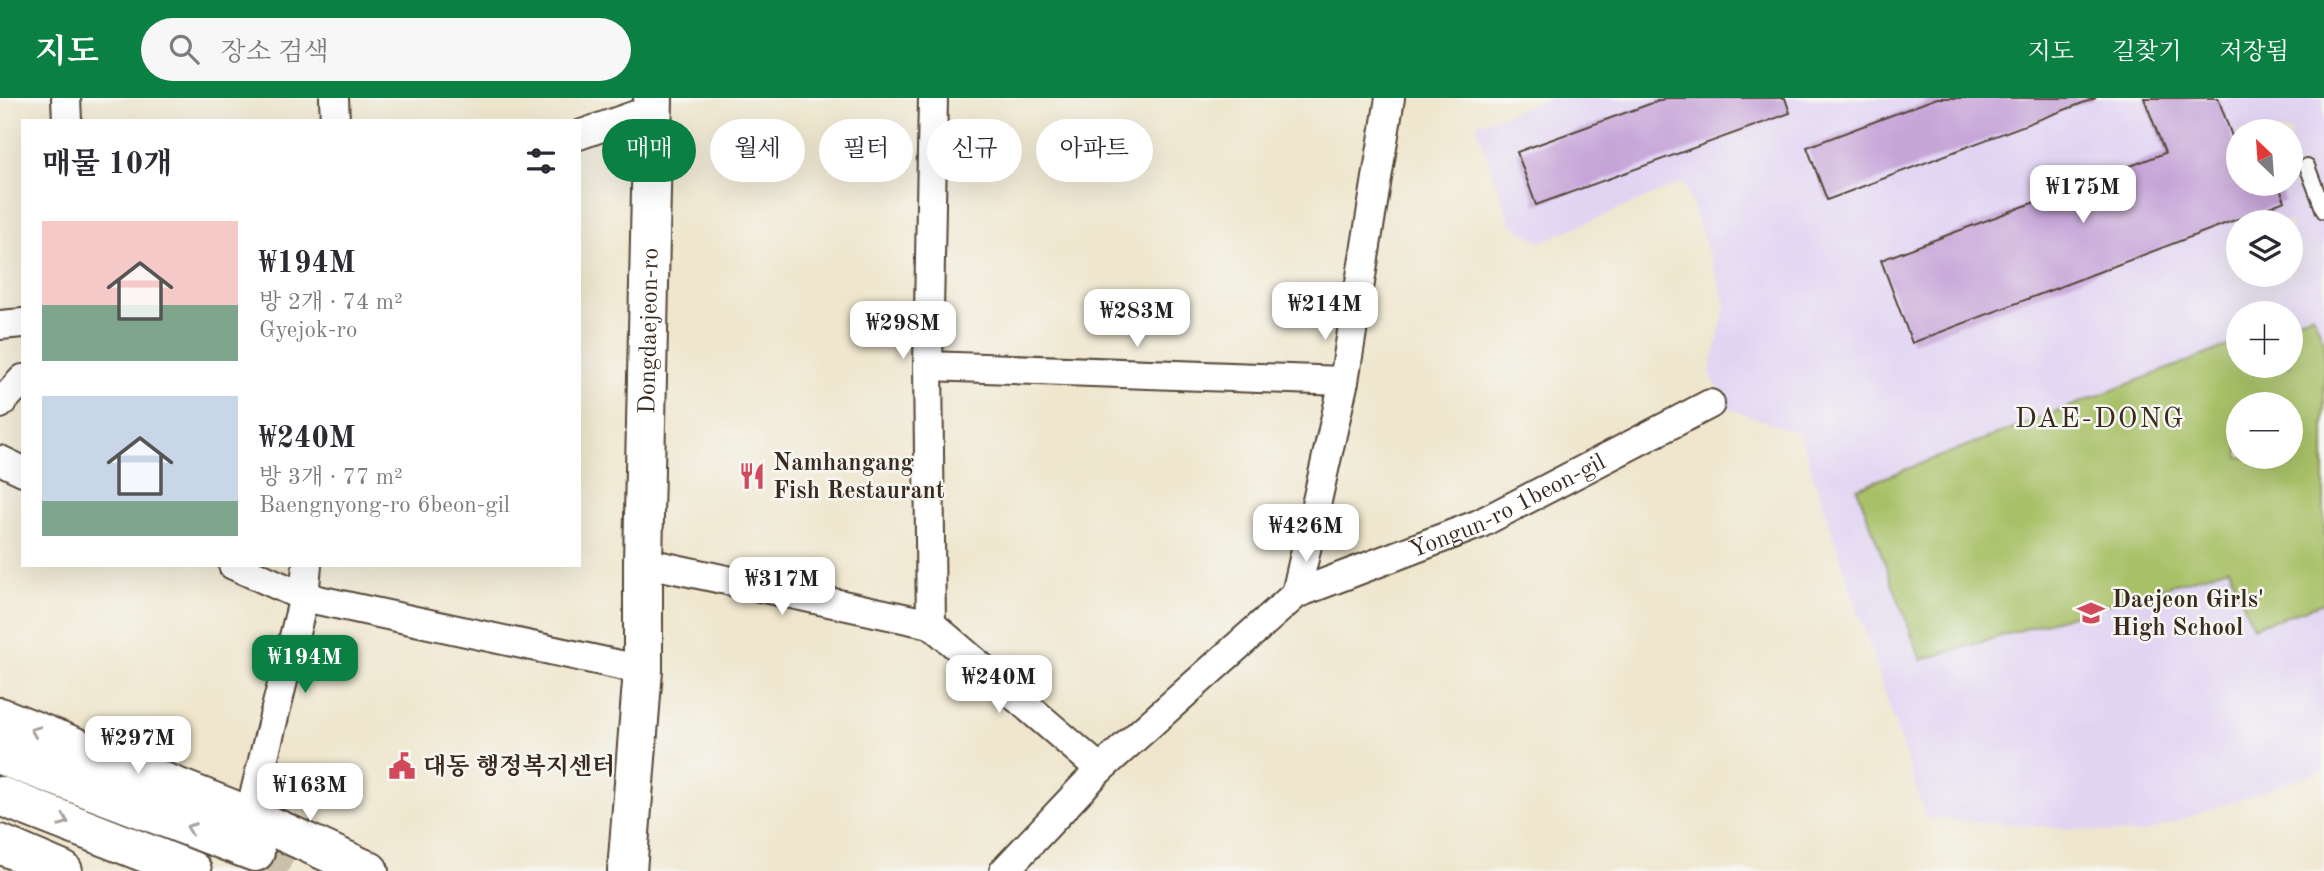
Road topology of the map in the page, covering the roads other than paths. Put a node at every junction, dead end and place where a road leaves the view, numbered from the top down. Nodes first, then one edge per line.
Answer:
1 (66, 98) edge
2 (334, 98) edge
3 (933, 98) edge
4 (1390, 98) edge
5 (653, 104) edge
6 (67, 119) edge
7 (335, 119) edge
8 (581, 134) edge
9 (2307, 166) dead end
10 (2324, 211) edge
11 (21, 323) edge
12 (0, 325) edge
13 (928, 366) junction
14 (21, 381) edge
15 (1344, 381) junction
16 (0, 404) edge
17 (1710, 404) dead end
18 (0, 460) edge
19 (21, 470) edge
20 (643, 562) junction
21 (237, 567) edge
22 (307, 567) edge
23 (1296, 594) junction
24 (304, 597) junction
25 (931, 624) junction
26 (643, 670) junction
27 (0, 717) edge
28 (0, 755) edge
29 (1100, 769) junction
30 (0, 796) edge
31 (252, 834) junction
32 (0, 844) edge
33 (64, 871) edge
34 (192, 871) edge
35 (308, 871) edge
36 (369, 871) edge
37 (627, 871) edge
38 (1004, 871) edge

1 - 6 street
2 - 7 street
3 - 13 street
4 - 15 street
5 - 8 street
5 - 20 main road, Dongdaejeon-ro
9 - 10 lane
11 - 12 street
13 - 15 street
13 - 25 street
14 - 16 street
15 - 23 street
17 - 23 street, Yongun-ro 1beon-gil
18 - 19 street
20 - 25 street
20 - 26 main road, Dongdaejeon-ro
21 - 24 street
22 - 24 street
23 - 29 street, Yongun-ro 1beon-gil
24 - 26 street
24 - 31 street
25 - 29 street
26 - 37 main road, Dongdaejeon-ro
31 -> 27 main road
31 -> 28 main road
29 - 38 street, Yongun-ro 1beon-gil
30 -> 34 main road
31 - 35 main road
31 - 36 main road
32 - 33 main road

